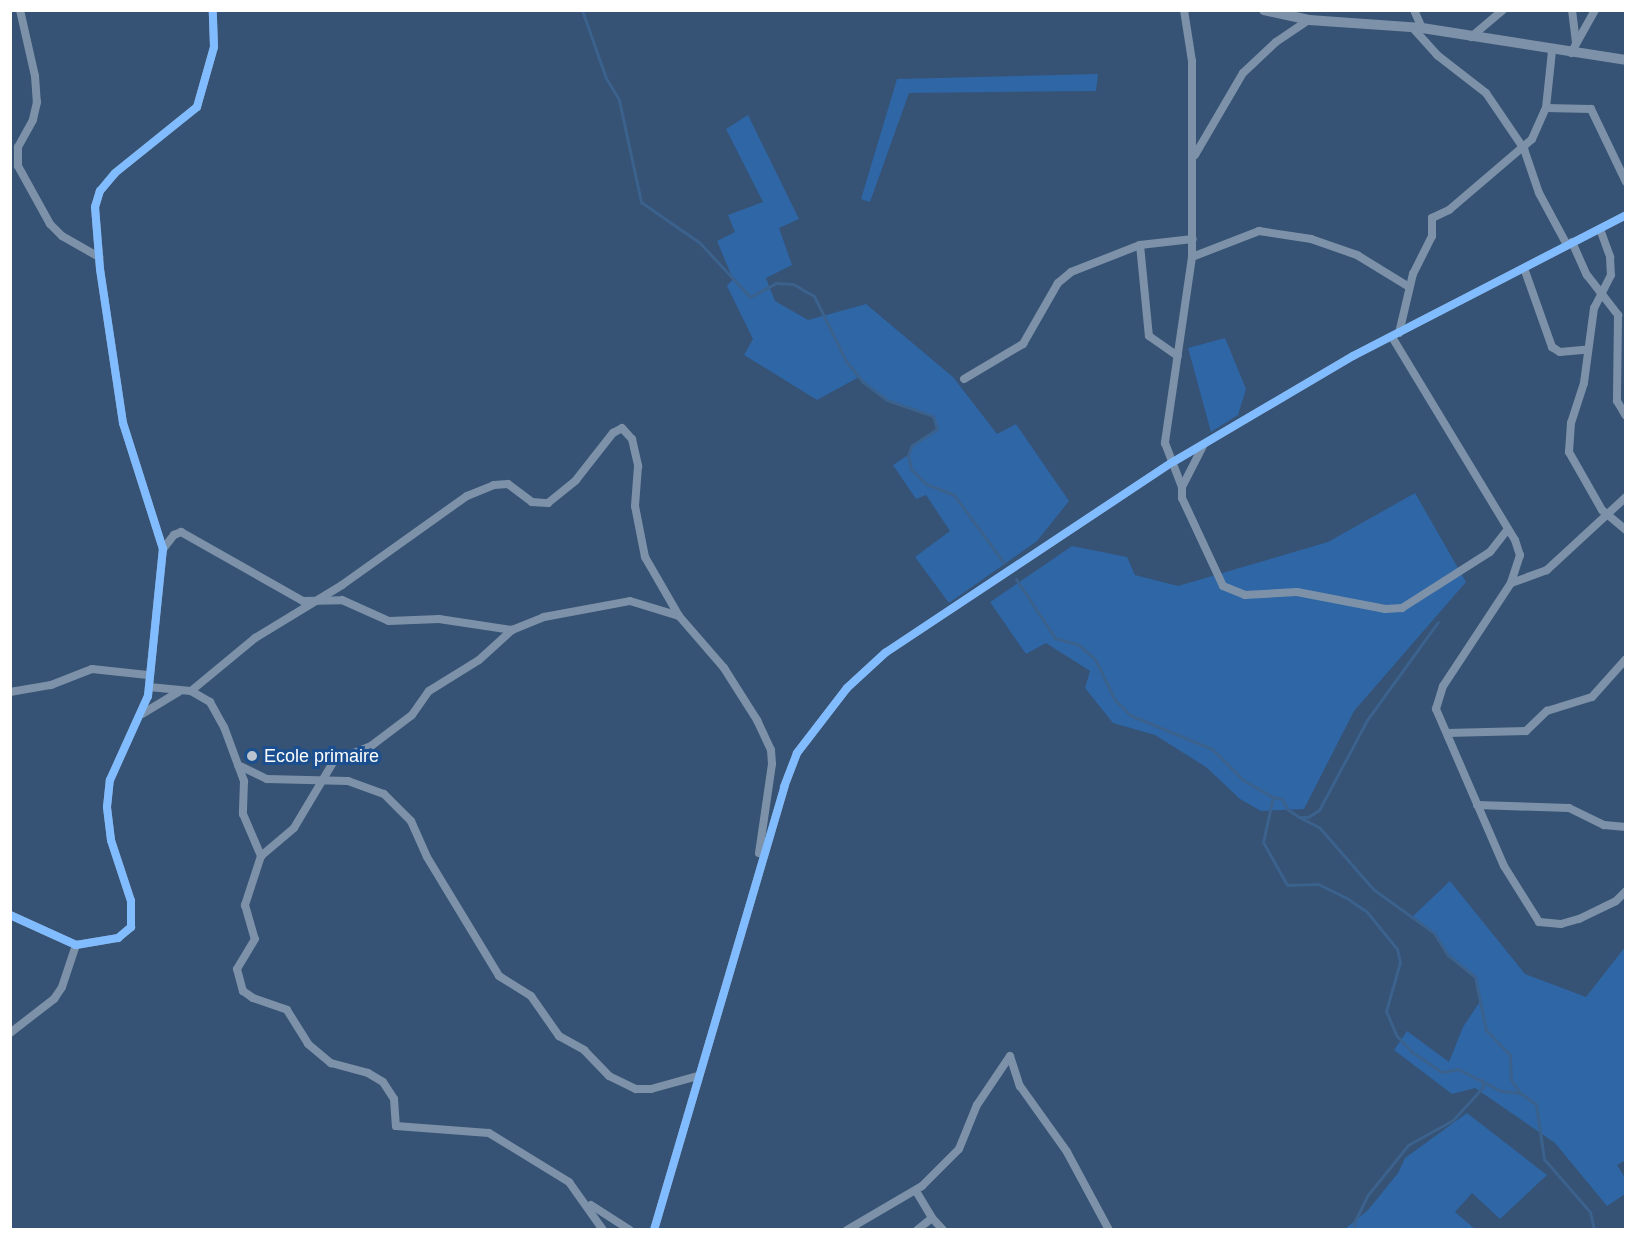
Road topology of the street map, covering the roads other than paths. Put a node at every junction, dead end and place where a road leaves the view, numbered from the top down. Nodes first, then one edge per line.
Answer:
1 (20, 10) edge
2 (213, 10) edge
3 (1184, 10) edge
4 (1264, 10) edge
5 (1414, 10) edge
6 (1503, 10) edge
7 (1572, 10) edge
8 (1596, 10) edge
9 (1309, 20) junction
10 (1417, 28) junction
11 (1471, 37) junction
12 (1576, 42) junction
13 (1552, 51) junction
14 (1570, 53) junction
15 (1626, 60) edge
16 (1546, 108) junction
17 (14, 146) edge
18 (1524, 149) junction
19 (1193, 156) junction
20 (1626, 182) edge
21 (1626, 215) edge
22 (1600, 229) junction
23 (1193, 239) junction
24 (1570, 244) junction
25 (1140, 245) junction
26 (99, 257) junction
27 (1192, 257) junction
28 (1524, 268) junction
29 (1409, 287) junction
30 (1601, 294) junction
31 (1395, 335) junction
32 (1586, 350) junction
33 (1178, 356) junction
34 (964, 379) dead end
35 (1626, 416) edge
36 (1204, 444) junction
37 (1173, 462) junction
38 (1182, 487) junction
39 (1626, 497) edge
40 (1606, 514) junction
41 (1508, 529) junction
42 (1626, 530) edge
43 (163, 549) junction
44 (1511, 583) junction
45 (320, 599) junction
46 (679, 616) junction
47 (512, 630) junction
48 (1626, 660) edge
49 (148, 675) junction
50 (149, 687) junction
51 (180, 691) junction
52 (191, 691) junction
53 (10, 692) edge
54 (142, 714) junction
55 (1447, 733) junction
56 (238, 765) junction
57 (324, 782) junction
58 (1477, 805) junction
59 (1626, 827) edge
60 (261, 856) junction
61 (758, 870) junction
62 (1626, 891) edge
63 (10, 915) edge
64 (76, 945) junction
65 (10, 1033) edge
66 (698, 1076) junction
67 (916, 1191) junction
68 (585, 1202) junction
69 (932, 1218) junction
70 (603, 1230) edge
71 (630, 1230) edge
72 (654, 1230) edge
73 (847, 1230) edge
74 (917, 1230) edge
75 (943, 1230) edge
76 (1109, 1230) edge

1 - 17 street
2 - 26 street
3 - 19 street
4 - 9 street
5 - 10 street
6 - 11 street
7 - 12 street
8 - 12 street
9 - 10 street
9 - 19 street
10 - 11 street
10 - 18 street
11 - 13 street
12 - 14 street
13 - 14 street
13 - 16 street
14 - 15 street
16 - 18 street
16 - 20 street
17 - 26 street
18 - 24 street
18 - 29 street
19 - 23 street
21 - 22 street
22 - 24 street
22 - 30 street
23 - 25 street
23 - 27 street
24 - 28 street
24 - 30 street
25 - 33 street
25 - 34 street
26 - 43 street
27 - 29 street
27 - 33 street
28 - 31 street
28 - 32 street
29 - 31 street
30 - 32 street
30 - 35 street
31 - 36 street
31 - 41 street
32 - 40 street
33 - 37 street
36 - 37 street
36 - 38 street
37 - 38 street
37 - 61 street
38 - 41 street
39 - 40 street
40 - 42 street
40 - 44 street
41 - 44 street
43 - 45 street
43 - 49 street
44 - 55 street
45 - 46 street
45 - 47 street
45 - 52 street
46 - 47 street
46 - 61 street
47 - 57 street
48 - 55 street
49 - 50 street
49 - 53 street
50 - 51 street
50 - 54 street
51 - 52 street
51 - 54 street
52 - 56 street
54 - 64 street
55 - 58 street
56 - 57 street
56 - 60 street
57 - 60 street
57 - 66 street
58 - 59 street
58 - 62 street
60 - 68 street
61 - 66 street
63 - 64 street
64 - 65 street
66 - 72 street
67 - 69 street
67 - 73 street
67 - 76 street
68 - 70 street
68 - 71 street
69 - 74 street
69 - 75 street

